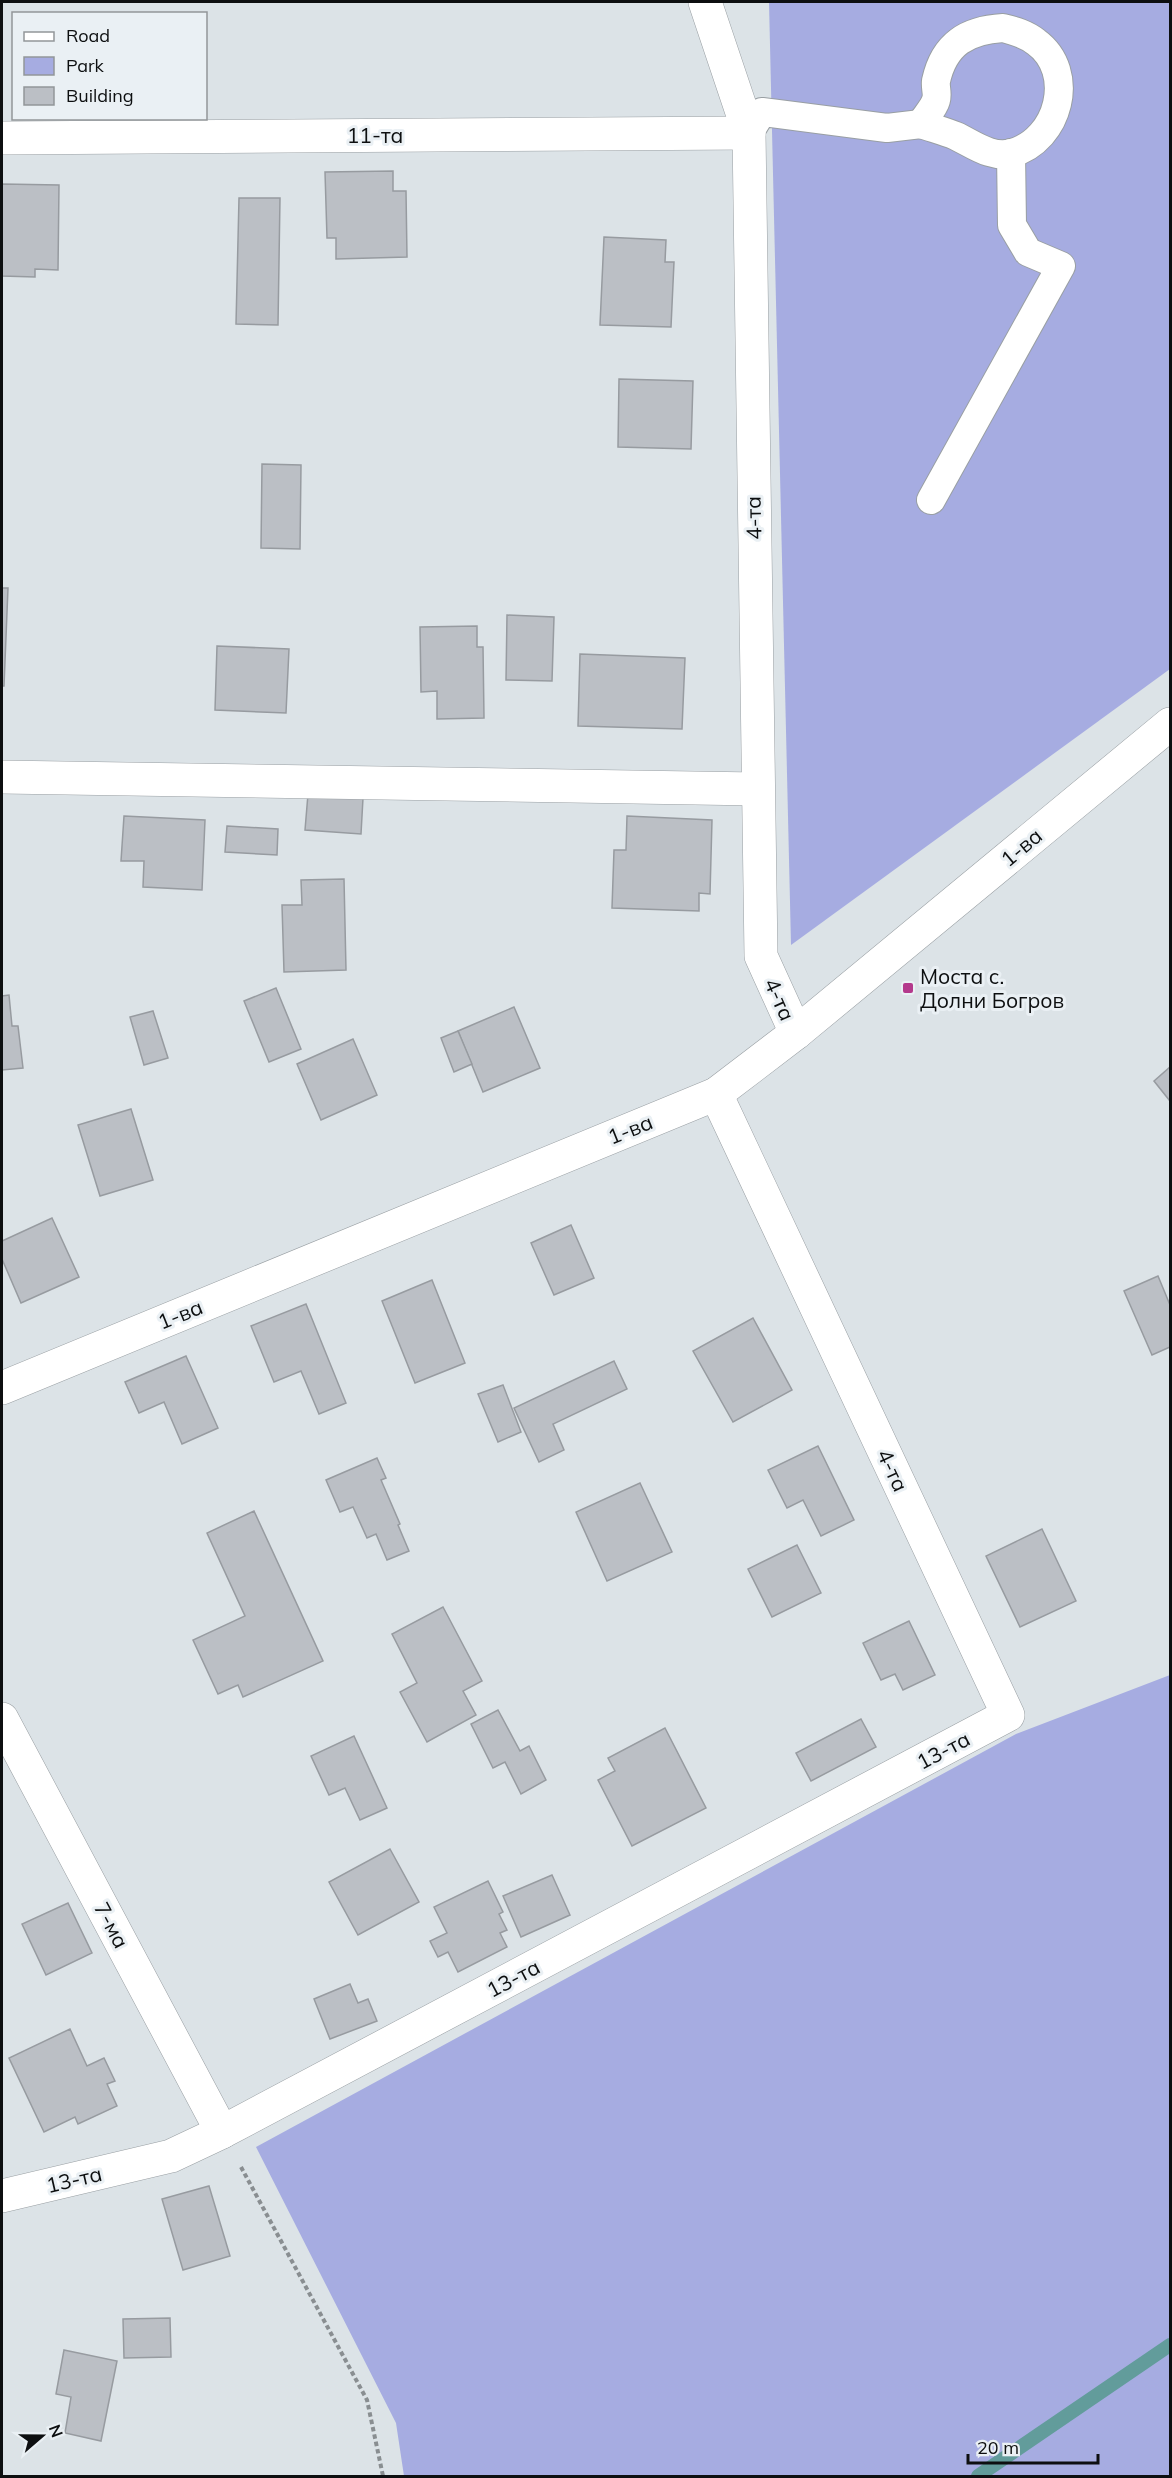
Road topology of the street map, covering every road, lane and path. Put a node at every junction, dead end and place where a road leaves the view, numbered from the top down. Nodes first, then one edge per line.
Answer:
1 (705, 2) edge
2 (921, 124) junction
3 (749, 133) junction
4 (2, 138) edge
5 (1011, 153) junction
6 (931, 500) dead end
7 (1170, 724) edge
8 (2, 777) edge
9 (757, 789) junction
10 (796, 1033) junction
11 (716, 1094) junction
12 (2, 1388) edge
13 (1008, 1715) joint
14 (2, 1719) edge
15 (222, 2132) junction
16 (2, 2196) edge
17 (383, 2476) edge

1 - 3 street, 4-та
2 - 3 street
2 - 5 street
2 - 5 street
3 - 4 street, 11-та
3 - 9 street, 4-та
5 - 6 street
7 - 10 street, 1-ва
8 - 9 street
9 - 10 street, 4-та
10 - 11 street, 1-ва
11 - 12 street, 1-ва
11 - 13 street, 4-та
13 - 15 street, 13-та
14 - 15 street, 7-ма
15 - 16 street, 13-та
15 - 17 path

